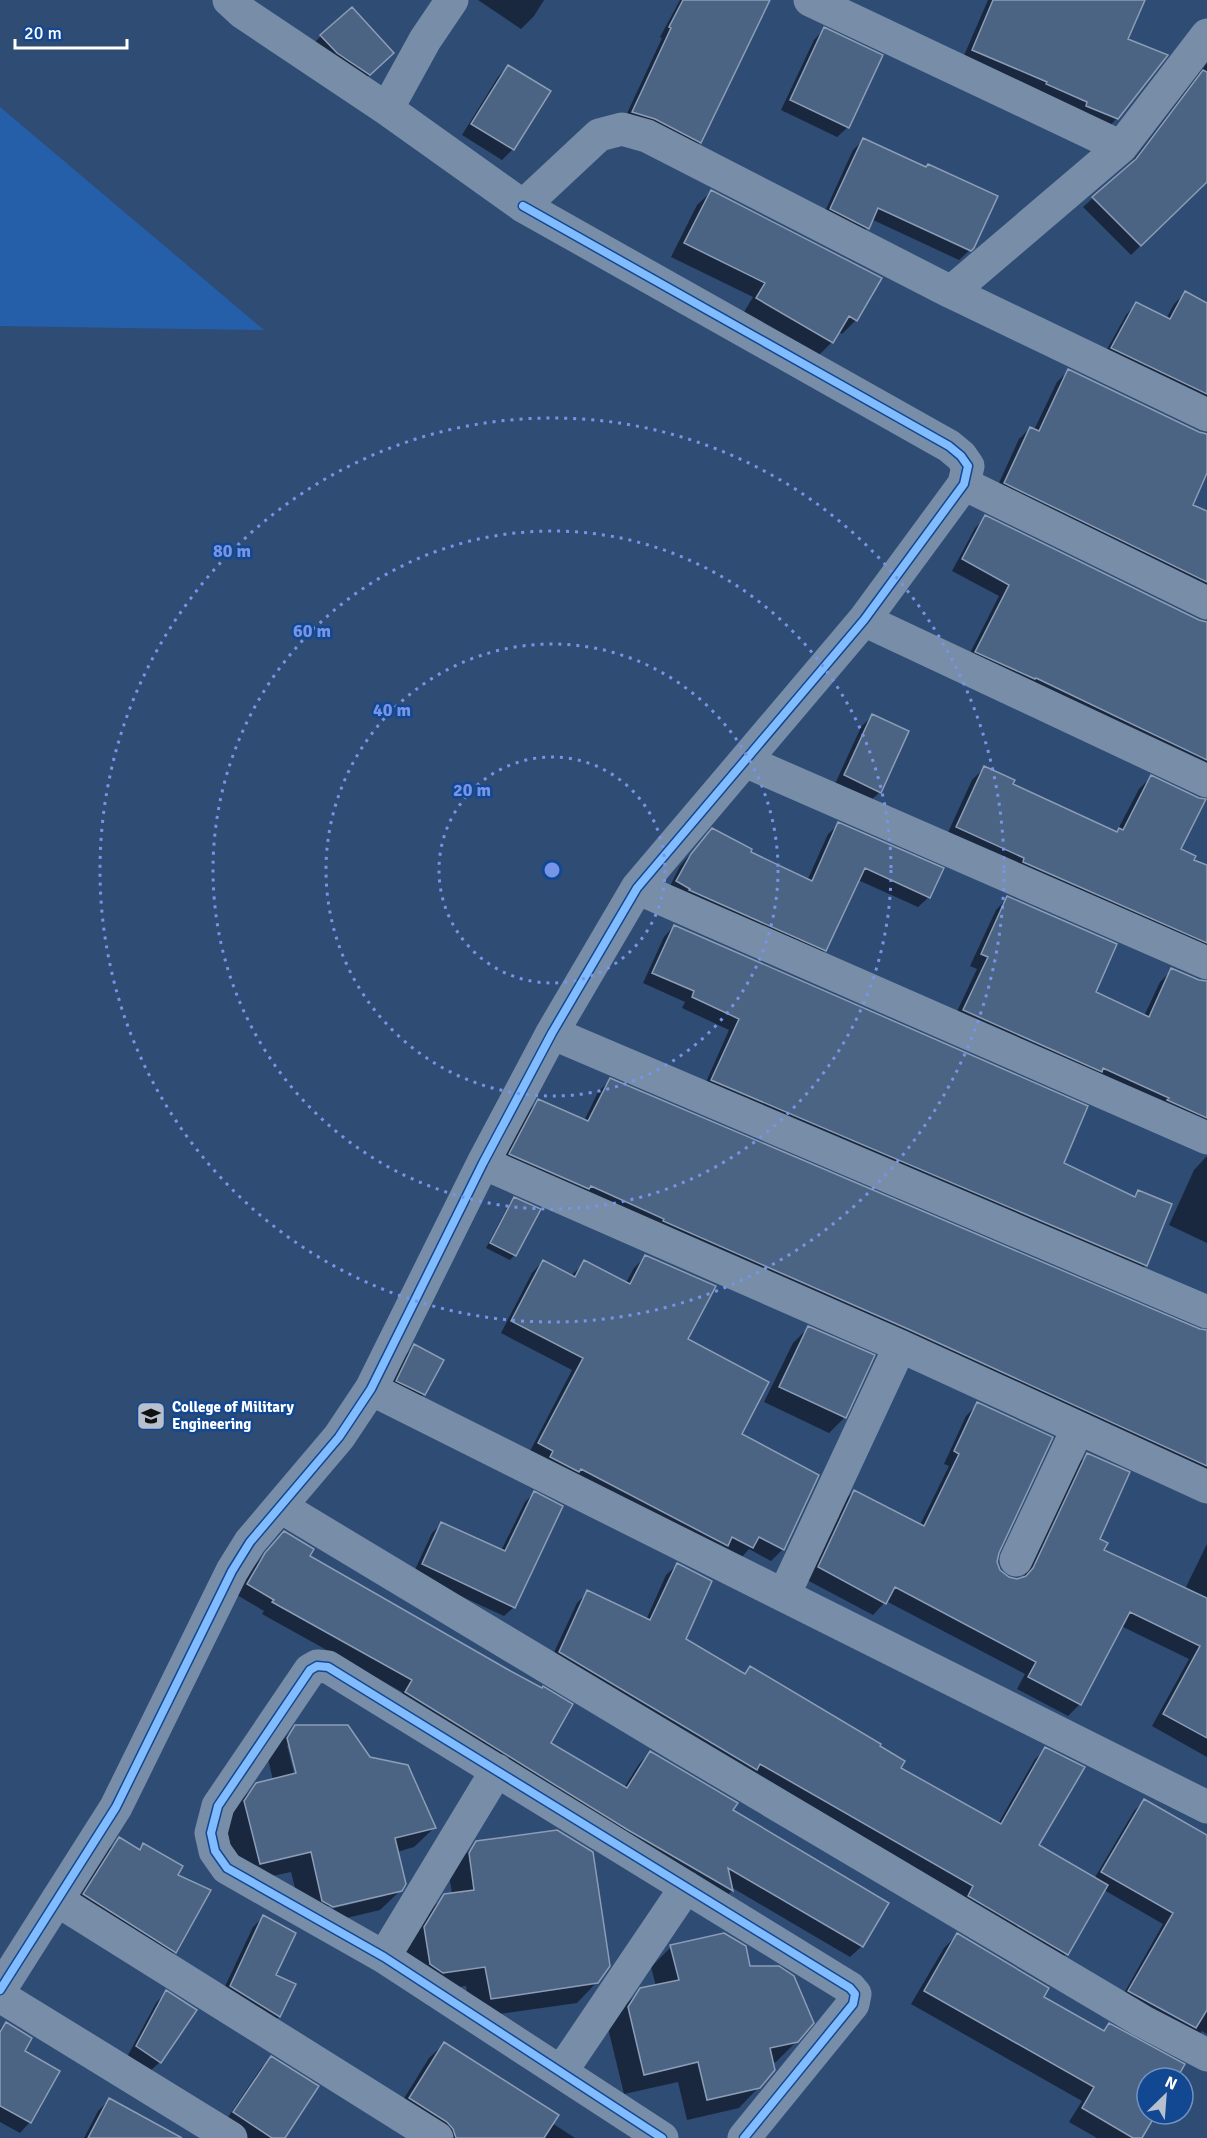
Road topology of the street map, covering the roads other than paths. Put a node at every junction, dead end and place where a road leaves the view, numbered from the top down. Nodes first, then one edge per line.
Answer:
1 (229, 0) edge
2 (452, 0) edge
3 (810, 0) edge
4 (1207, 35) edge
5 (387, 109) junction
6 (1121, 147) junction
7 (523, 206) junction
8 (951, 292) junction
9 (1207, 415) edge
10 (964, 484) junction
11 (1207, 603) edge
12 (864, 620) junction
13 (745, 761) junction
14 (1207, 781) edge
15 (637, 888) junction
16 (1207, 963) edge
17 (552, 1033) junction
18 (1207, 1138) edge
19 (483, 1163) junction
20 (1207, 1312) edge
21 (900, 1347) junction
22 (371, 1389) junction
23 (1078, 1428) junction
24 (1207, 1487) edge
25 (281, 1507) junction
26 (1016, 1560) dead end
27 (784, 1595) junction
28 (497, 1770) junction
29 (1207, 1807) edge
30 (686, 1887) junction
31 (57, 1900) junction
32 (384, 1957) junction
33 (0, 1990) edge
34 (0, 1996) edge
35 (1207, 2055) edge
36 (561, 2072) junction
37 (231, 2138) edge
38 (437, 2138) edge
39 (662, 2138) edge
40 (744, 2138) edge

1 - 5 street
2 - 5 street
3 - 6 street
4 - 6 street
5 - 7 street
6 - 8 street
7 - 8 street
7 - 10 street
8 - 9 street
10 - 11 street
10 - 12 street
12 - 13 street
12 - 14 street
13 - 15 street
13 - 16 street
15 - 17 street
15 - 18 street
17 - 19 street
17 - 20 street
19 - 21 street
19 - 22 street
21 - 23 street
21 - 27 street
22 - 25 street
22 - 27 street
23 - 24 street
23 - 26 street
25 - 31 street
25 - 35 street
27 - 29 street
28 - 30 street
28 - 32 street
28 - 32 street
30 - 36 street
30 - 40 street
31 - 33 street
31 - 38 street
32 - 36 street
34 - 37 street
36 - 39 street

